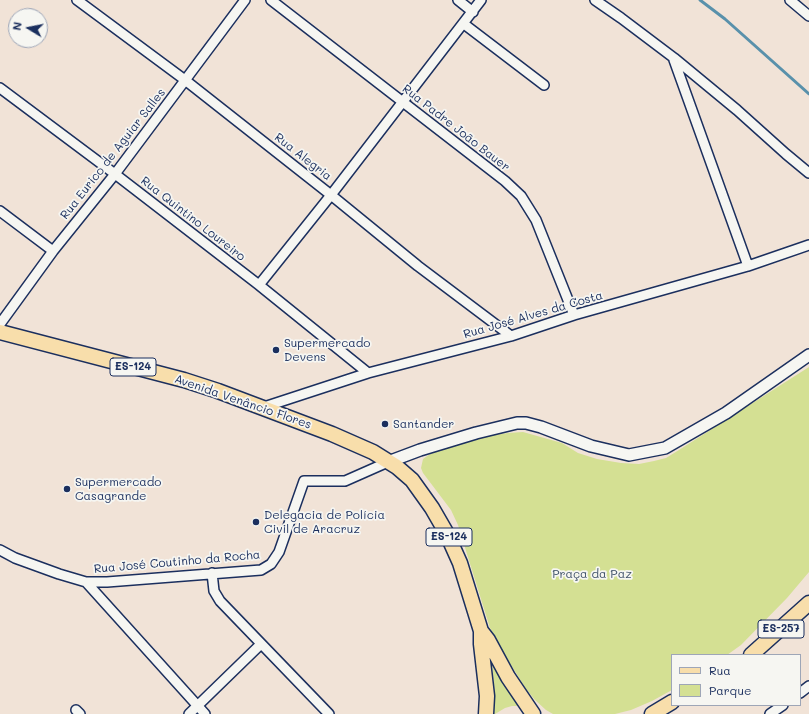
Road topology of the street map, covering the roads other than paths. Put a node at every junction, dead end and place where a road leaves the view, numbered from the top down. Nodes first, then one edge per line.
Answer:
1 (77, 0) edge
2 (244, 0) edge
3 (271, 0) edge
4 (458, 0) edge
5 (481, 0) edge
6 (595, 0) edge
7 (790, 0) edge
8 (473, 12) junction
9 (809, 16) edge
10 (464, 24) junction
11 (674, 58) junction
12 (184, 80) junction
13 (544, 85) dead end
14 (0, 88) edge
15 (402, 102) junction
16 (809, 173) edge
17 (116, 174) junction
18 (331, 195) junction
19 (0, 211) edge
20 (809, 245) edge
21 (53, 251) junction
22 (748, 266) junction
23 (259, 285) junction
24 (574, 315) junction
25 (0, 324) edge
26 (0, 332) edge
27 (512, 336) junction
28 (809, 356) edge
29 (368, 373) junction
30 (264, 407) junction
31 (388, 462) junction
32 (0, 550) edge
33 (212, 573) junction
34 (86, 582) junction
35 (808, 604) edge
36 (481, 631) junction
37 (261, 644) junction
38 (752, 654) edge
39 (809, 686) edge
40 (801, 692) edge
41 (671, 703) edge
42 (197, 706) junction
43 (782, 706) edge
44 (189, 714) edge
45 (205, 714) edge
46 (329, 714) edge
47 (486, 714) edge
48 (533, 714) edge
49 (652, 714) edge
50 (770, 714) edge

1 - 12 street, Rua Alegria
2 - 12 street, Rua Eurico de Aguiar Salles
3 - 15 street, Rua Padre João Bauer
4 - 8 street
5 - 8 street
6 - 11 street
7 - 9 street
8 - 10 street
10 - 13 street
10 - 15 street
11 - 16 street
11 - 22 street
12 - 17 street, Rua Eurico de Aguiar Salles
12 - 18 street, Rua Alegria
14 - 17 street, Rua Quintino Loureiro
15 - 18 street
15 - 24 street, Rua Padre João Bauer
17 - 21 street, Rua Eurico de Aguiar Salles
17 - 23 street, Rua Quintino Loureiro
18 - 23 street
18 - 27 street, Rua Alegria
19 - 21 street
20 - 22 street, Rua José Alves da Costa
21 - 25 street, Rua Eurico de Aguiar Salles
22 - 24 street, Rua José Alves da Costa
23 - 29 street, Rua Quintino Loureiro
24 - 27 street, Rua José Alves da Costa
26 - 30 main road, Avenida Venâncio Flores / ES-124
27 - 29 street, Rua José Alves da Costa
28 - 31 street
29 - 30 street, Rua José Alves da Costa
30 - 31 main road, Avenida Venâncio Flores / ES-124
31 - 33 street, Rua José Coutinho da Rocha
31 - 36 main road, ES-124
32 - 34 street, Rua José Coutinho da Rocha
33 - 34 street, Rua José Coutinho da Rocha
33 - 37 street
34 - 42 street
35 - 38 main road, ES-257
36 - 47 main road, ES-124
36 - 48 main road, ES-124
37 - 42 street
37 - 46 street
39 - 40 street
41 - 49 main road
42 - 44 street
42 - 45 street
43 - 50 street

